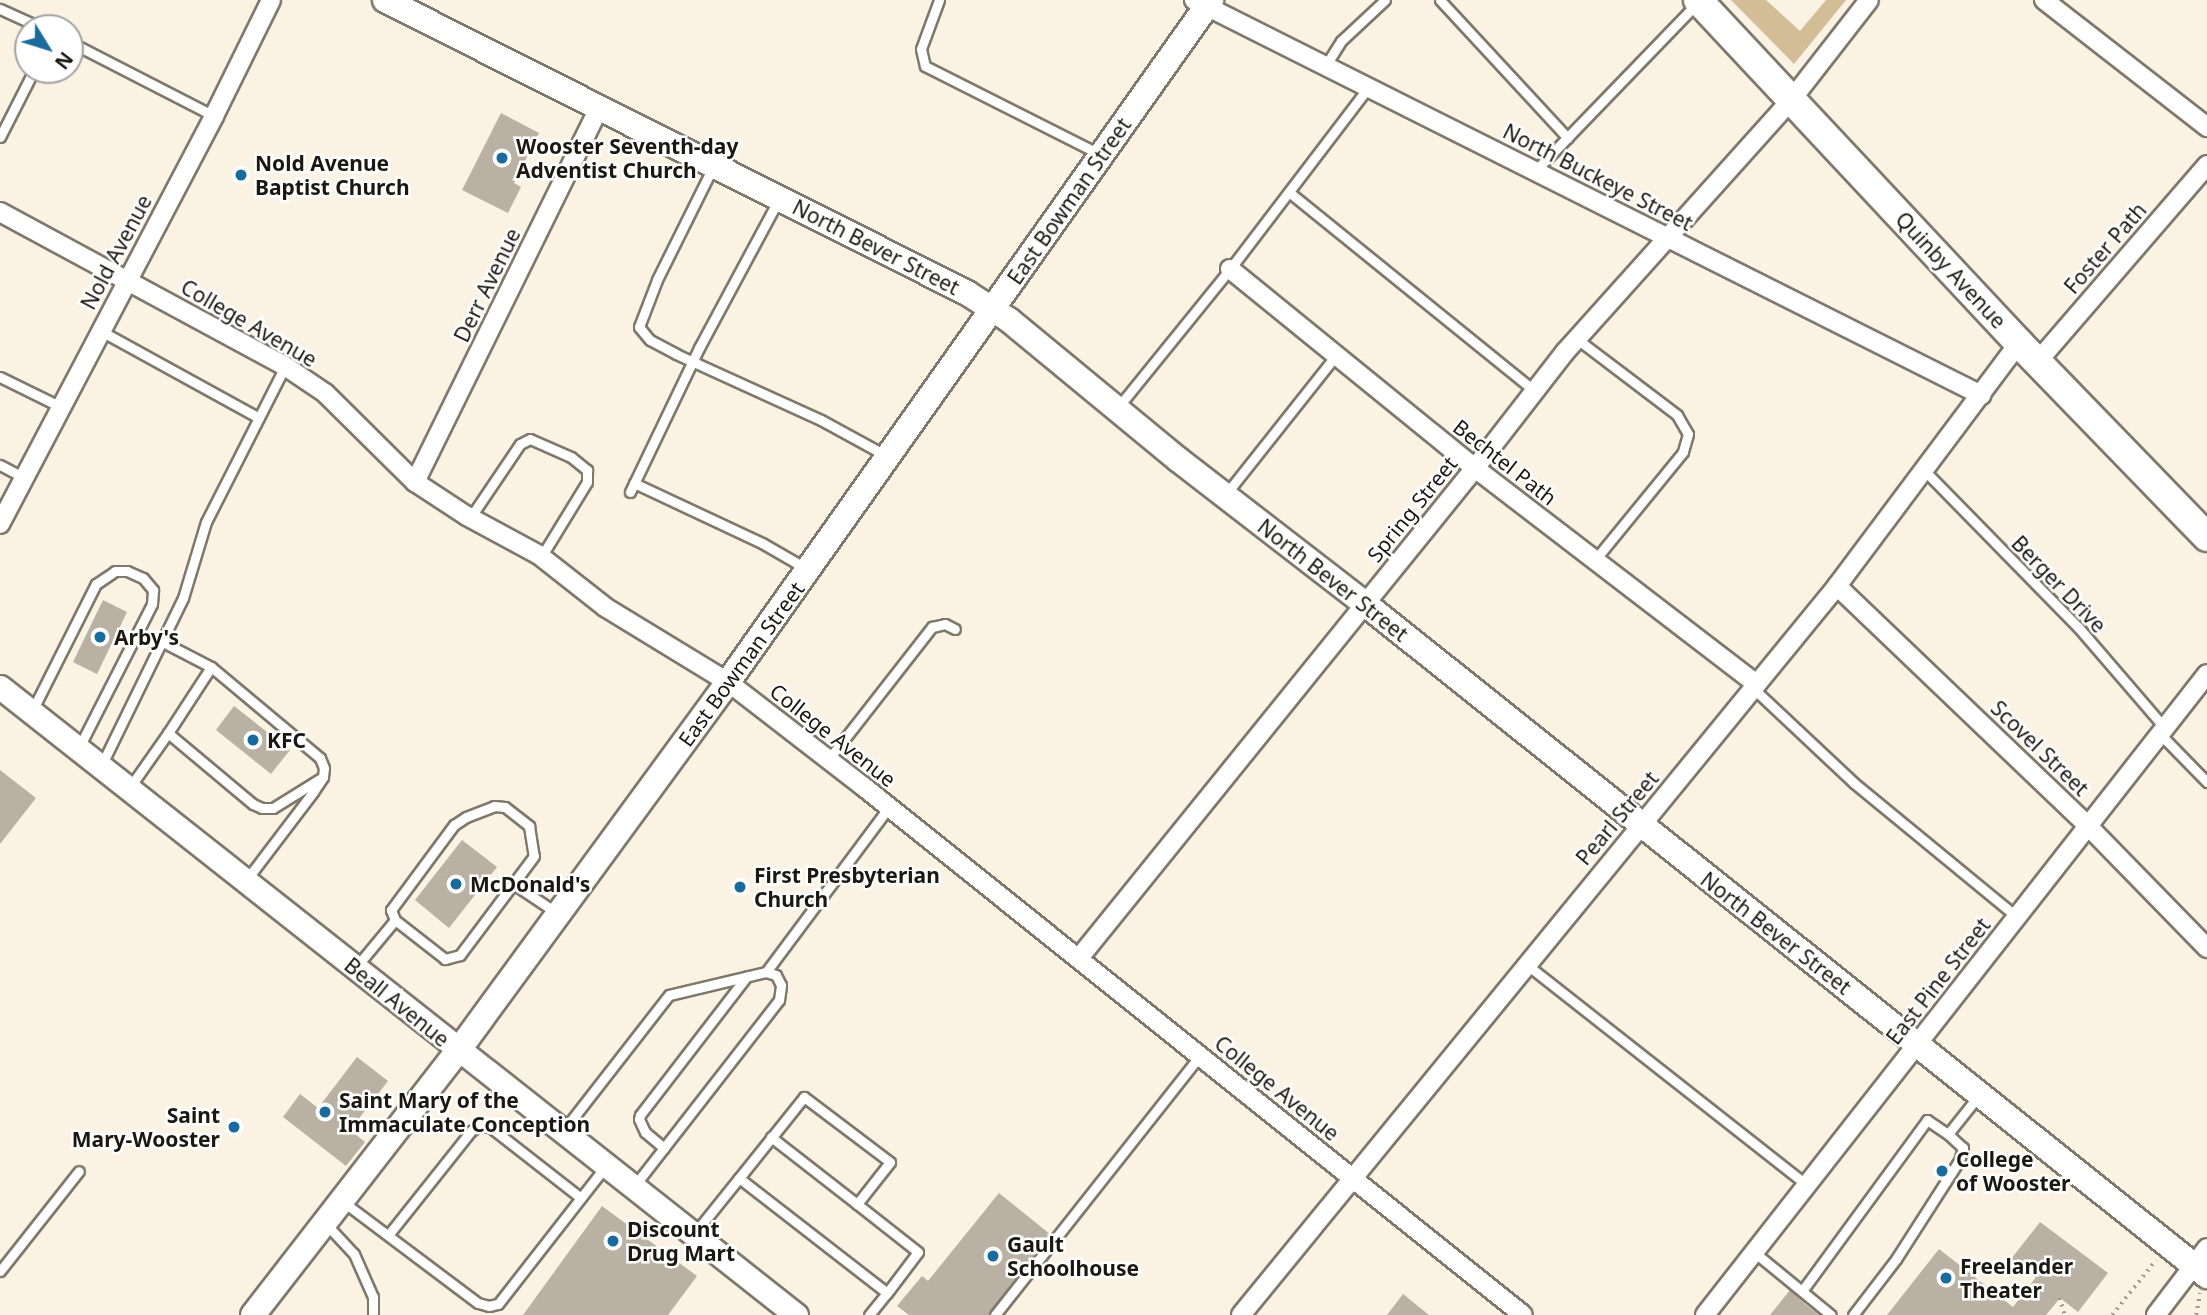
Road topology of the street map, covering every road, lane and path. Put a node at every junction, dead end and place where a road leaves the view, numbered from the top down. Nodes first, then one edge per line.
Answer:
1 (271, 0) edge
2 (385, 0) edge
3 (939, 0) edge
4 (1385, 0) edge
5 (1440, 0) edge
6 (1869, 0) edge
7 (2044, 0) edge
8 (1698, 1) edge
9 (1209, 6) edge
10 (84, 49) edge
11 (1326, 65) junction
12 (27, 84) edge
13 (1367, 88) junction
14 (1792, 99) junction
15 (598, 108) junction
16 (214, 116) junction
17 (2207, 127) edge
18 (0, 137) edge
19 (1568, 138) junction
20 (1101, 155) junction
21 (714, 165) junction
22 (2207, 165) edge
23 (1536, 170) junction
24 (1289, 192) junction
25 (780, 198) junction
26 (0, 212) edge
27 (1666, 237) junction
28 (1230, 269) junction
29 (126, 281) junction
30 (992, 309) junction
31 (100, 330) junction
32 (1577, 339) junction
33 (2029, 352) junction
34 (1336, 355) junction
35 (693, 361) junction
36 (285, 366) junction
37 (0, 377) edge
38 (1535, 391) junction
39 (1981, 395) junction
40 (59, 406) junction
41 (1117, 410) junction
42 (259, 418) junction
43 (890, 457) junction
44 (0, 465) edge
45 (1475, 468) junction
46 (1924, 470) junction
47 (23, 477) junction
48 (415, 482) junction
49 (1225, 496) junction
50 (470, 518) junction
51 (0, 524) edge
52 (2207, 537) edge
53 (541, 557) junction
54 (1595, 560) junction
55 (809, 570) junction
56 (1837, 586) junction
57 (1364, 603) junction
58 (955, 629) dead end
59 (163, 642) junction
60 (211, 667) junction
61 (2207, 674) edge
62 (728, 682) junction
63 (0, 687) edge
64 (1755, 687) junction
65 (32, 711) junction
66 (2162, 730) junction
67 (168, 733) junction
68 (79, 747) junction
69 (828, 760) junction
70 (102, 764) junction
71 (323, 777) junction
72 (2207, 782) edge
73 (130, 787) junction
74 (889, 807) junction
75 (2087, 825) junction
76 (1640, 826) junction
77 (246, 880) junction
78 (515, 885) junction
79 (559, 914) junction
80 (2017, 917) junction
81 (395, 920) junction
82 (2207, 948) edge
83 (1079, 958) junction
84 (1526, 964) junction
85 (355, 968) junction
86 (766, 972) junction
87 (747, 976) junction
88 (1919, 1045) junction
89 (458, 1051) junction
90 (1200, 1055) junction
91 (1980, 1094) junction
92 (562, 1132) junction
93 (1948, 1134) junction
94 (771, 1137) junction
95 (664, 1148) junction
96 (606, 1166) junction
97 (79, 1171) dead end
98 (738, 1178) junction
99 (1353, 1178) junction
100 (1807, 1185) junction
101 (633, 1188) junction
102 (581, 1198) junction
103 (342, 1201) junction
104 (857, 1204) junction
105 (324, 1223) junction
106 (389, 1234) junction
107 (693, 1235) junction
108 (2168, 1245) junction
109 (1754, 1252) junction
110 (2203, 1270) edge
111 (0, 1271) edge
112 (1802, 1291) junction
113 (887, 1293) junction
114 (2060, 1298) dead end
115 (253, 1315) edge
116 (373, 1315) edge
117 (796, 1315) edge
118 (869, 1315) edge
119 (995, 1315) edge
120 (1241, 1315) edge
121 (1523, 1315) edge
122 (1705, 1315) edge
123 (1831, 1315) edge
124 (1853, 1315) edge
125 (2065, 1315) edge
126 (2112, 1315) edge
127 (2156, 1315) edge
128 (2196, 1315) edge

1 - 16 street, Nold Avenue
2 - 15 main road, North Bever Street
3 - 20 lane
4 - 11 lane
5 - 19 lane
6 - 14 street, Spring Street
7 - 17 street
8 - 14 main road, Quinby Avenue
8 - 19 lane
9 - 11 street, North Buckeye Street
9 - 20 main road, East Bowman Street
10 - 16 lane
11 - 13 street, North Buckeye Street
12 - 18 lane
13 - 23 street, North Buckeye Street
13 - 24 lane
14 - 27 street, Spring Street
14 - 33 main road, Quinby Avenue
15 - 21 main road, North Bever Street
15 - 48 street, Derr Avenue
16 - 29 street, Nold Avenue
19 - 23 lane
20 - 30 main road, East Bowman Street
21 - 25 main road, North Bever Street
21 - 35 lane
22 - 33 street, Foster Path
23 - 27 street, North Buckeye Street
24 - 28 lane
24 - 38 lane
25 - 30 main road, North Bever Street
25 - 35 lane
26 - 29 street, College Avenue
27 - 32 street, Spring Street
27 - 39 street, North Buckeye Street
28 - 34 street, Bechtel Path
28 - 41 lane
29 - 31 street, Nold Avenue
29 - 36 street, College Avenue
30 - 41 main road, North Bever Street
30 - 43 main road, East Bowman Street
31 - 40 street, Nold Avenue
31 - 42 lane
32 - 38 street, Spring Street
32 - 54 lane
33 - 39 street, Pearl Street
33 - 52 main road, Quinby Avenue
34 - 45 street, Bechtel Path
34 - 49 lane
35 - 43 lane
35 - 55 lane
36 - 42 lane
36 - 48 street, College Avenue
37 - 40 lane
38 - 45 street, Spring Street
39 - 46 street, Pearl Street
40 - 47 street, Nold Avenue
41 - 49 main road, North Bever Street
42 - 59 lane
43 - 55 main road, East Bowman Street
44 - 47 lane
45 - 54 street, Bechtel Path
45 - 57 street, Spring Street
46 - 56 street, Pearl Street
46 - 66 lane, Berger Drive
47 - 51 street, Nold Avenue
48 - 50 street, College Avenue
49 - 57 main road, North Bever Street
50 - 53 street, College Avenue
50 - 53 lane
53 - 62 street, College Avenue
54 - 64 street, Bechtel Path
55 - 62 main road, East Bowman Street
56 - 64 street, Pearl Street
56 - 75 street, Scovel Street
57 - 76 main road, North Bever Street
57 - 83 street, Spring Street
58 - 69 lane
59 - 60 lane
59 - 70 lane
60 - 67 lane
60 - 71 lane
61 - 66 street, East Pine Street
62 - 69 street, College Avenue
62 - 79 main road, East Bowman Street
63 - 65 street, Beall Avenue
64 - 76 street, Pearl Street
64 - 80 lane
65 - 68 street, Beall Avenue
65 - 68 lane
66 - 72 lane, Berger Drive
66 - 75 street, East Pine Street
67 - 71 lane
67 - 73 lane
68 - 70 street, Beall Avenue
69 - 74 street, College Avenue
70 - 73 street, Beall Avenue
71 - 77 lane
73 - 77 street, Beall Avenue
74 - 83 street, College Avenue
74 - 86 lane
75 - 80 street, East Pine Street
75 - 82 street, Scovel Street
76 - 84 street, Pearl Street
76 - 88 main road, North Bever Street
77 - 85 street, Beall Avenue
78 - 79 lane
78 - 81 lane
78 - 81 lane
79 - 89 main road, East Bowman Street
80 - 88 street, East Pine Street
81 - 85 lane
83 - 90 street, College Avenue
84 - 99 street, Pearl Street
84 - 100 lane
85 - 89 street, Beall Avenue
86 - 87 lane
86 - 95 lane
87 - 92 lane
87 - 95 lane
88 - 91 main road, North Bever Street
88 - 100 street, East Pine Street
89 - 92 street, Beall Avenue
89 - 103 main road, East Bowman Street
90 - 99 street, College Avenue
90 - 119 lane
91 - 93 lane
91 - 108 main road, North Bever Street
92 - 96 street, Beall Avenue
93 - 112 lane
93 - 124 lane
94 - 98 lane
94 - 104 lane
94 - 104 lane
95 - 101 lane
96 - 101 street, Beall Avenue
96 - 102 lane
97 - 111 lane
98 - 107 lane
98 - 113 lane
99 - 120 street, Pearl Street
99 - 121 street, College Avenue
100 - 109 street, East Pine Street
101 - 107 street, Beall Avenue
102 - 106 lane
102 - 106 lane
103 - 105 main road, East Bowman Street
103 - 106 lane
104 - 113 lane
105 - 115 main road, East Bowman Street
105 - 116 lane
107 - 117 street, Beall Avenue
108 - 110 main road, North Bever Street
108 - 126 path
109 - 112 lane
109 - 122 street, East Pine Street
110 - 127 street
110 - 128 path
112 - 123 lane
113 - 118 lane
114 - 125 path

